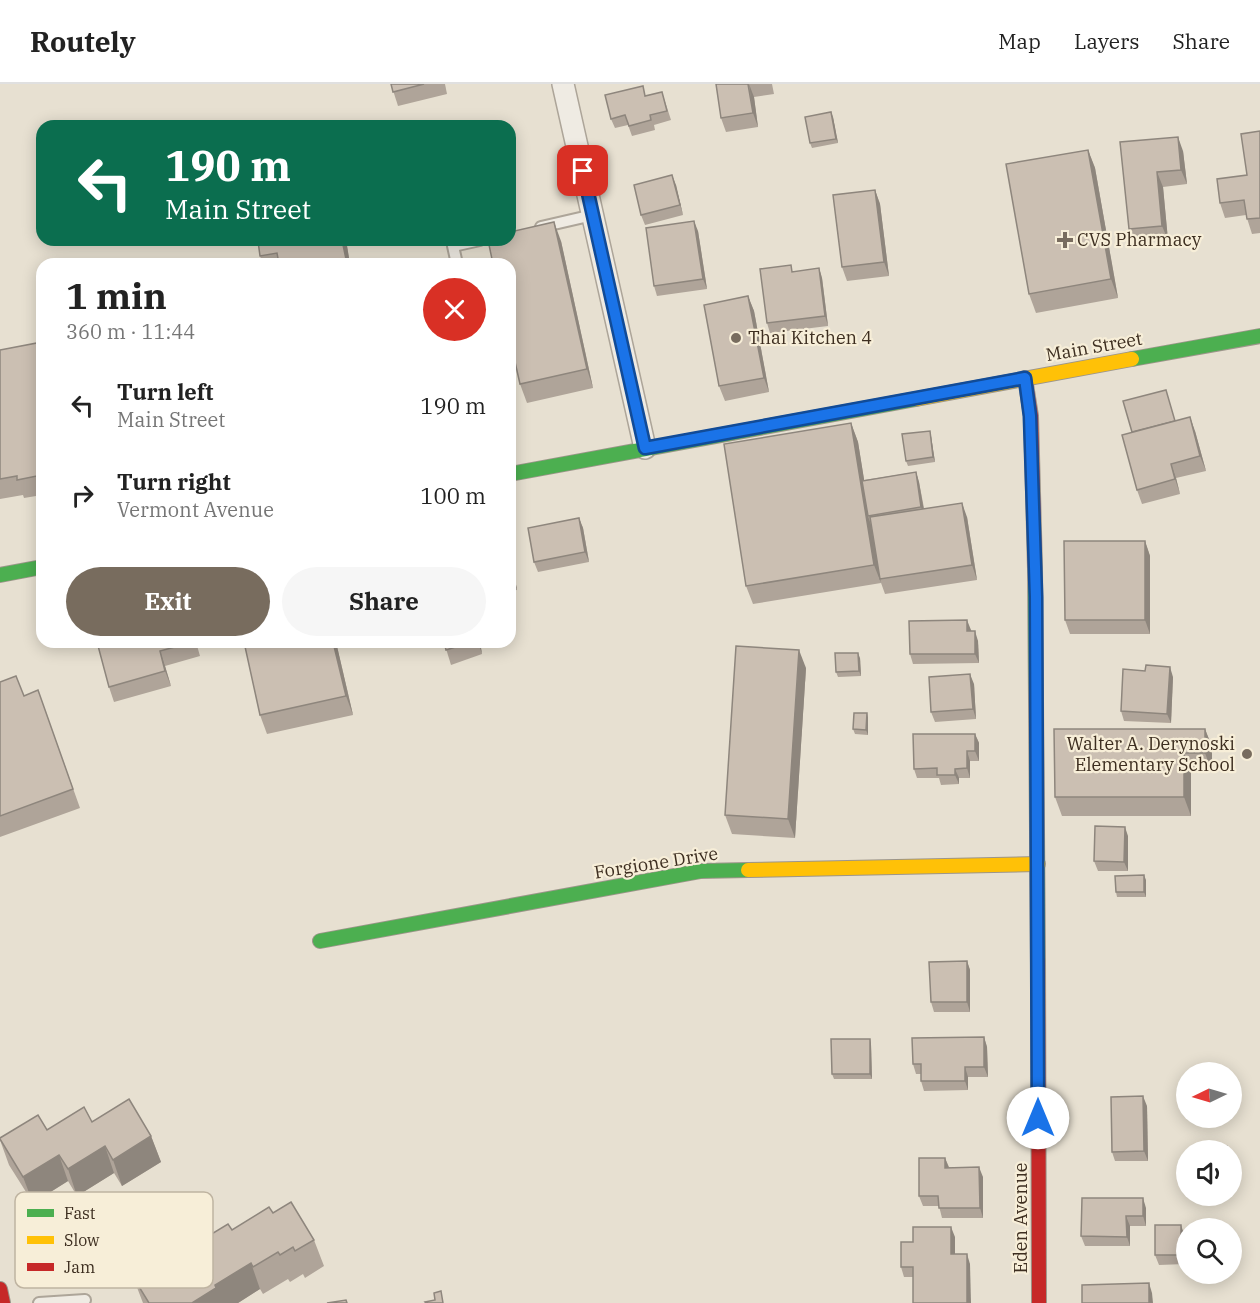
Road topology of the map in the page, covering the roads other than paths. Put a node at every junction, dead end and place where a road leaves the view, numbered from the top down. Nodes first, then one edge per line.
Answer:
1 (564, 84) edge
2 (593, 215) junction
3 (531, 229) edge
4 (1260, 336) edge
5 (1025, 378) junction
6 (645, 448) junction
7 (516, 473) edge
8 (36, 568) edge
9 (0, 575) edge
10 (1038, 864) junction
11 (320, 941) dead end
12 (0, 1289) edge
13 (85, 1300) dead end
14 (3, 1303) edge
15 (39, 1303) edge
16 (1039, 1303) edge

1 - 2 street
2 - 3 lane
2 - 6 street
4 - 5 main road, Main Street
5 - 6 main road, Main Street
5 - 10 main road, Eden Avenue
6 - 7 main road, Main Street
8 - 9 main road
10 - 11 main road, Forgione Drive
10 - 16 main road, Eden Avenue
12 - 14 main road
13 - 15 lane

